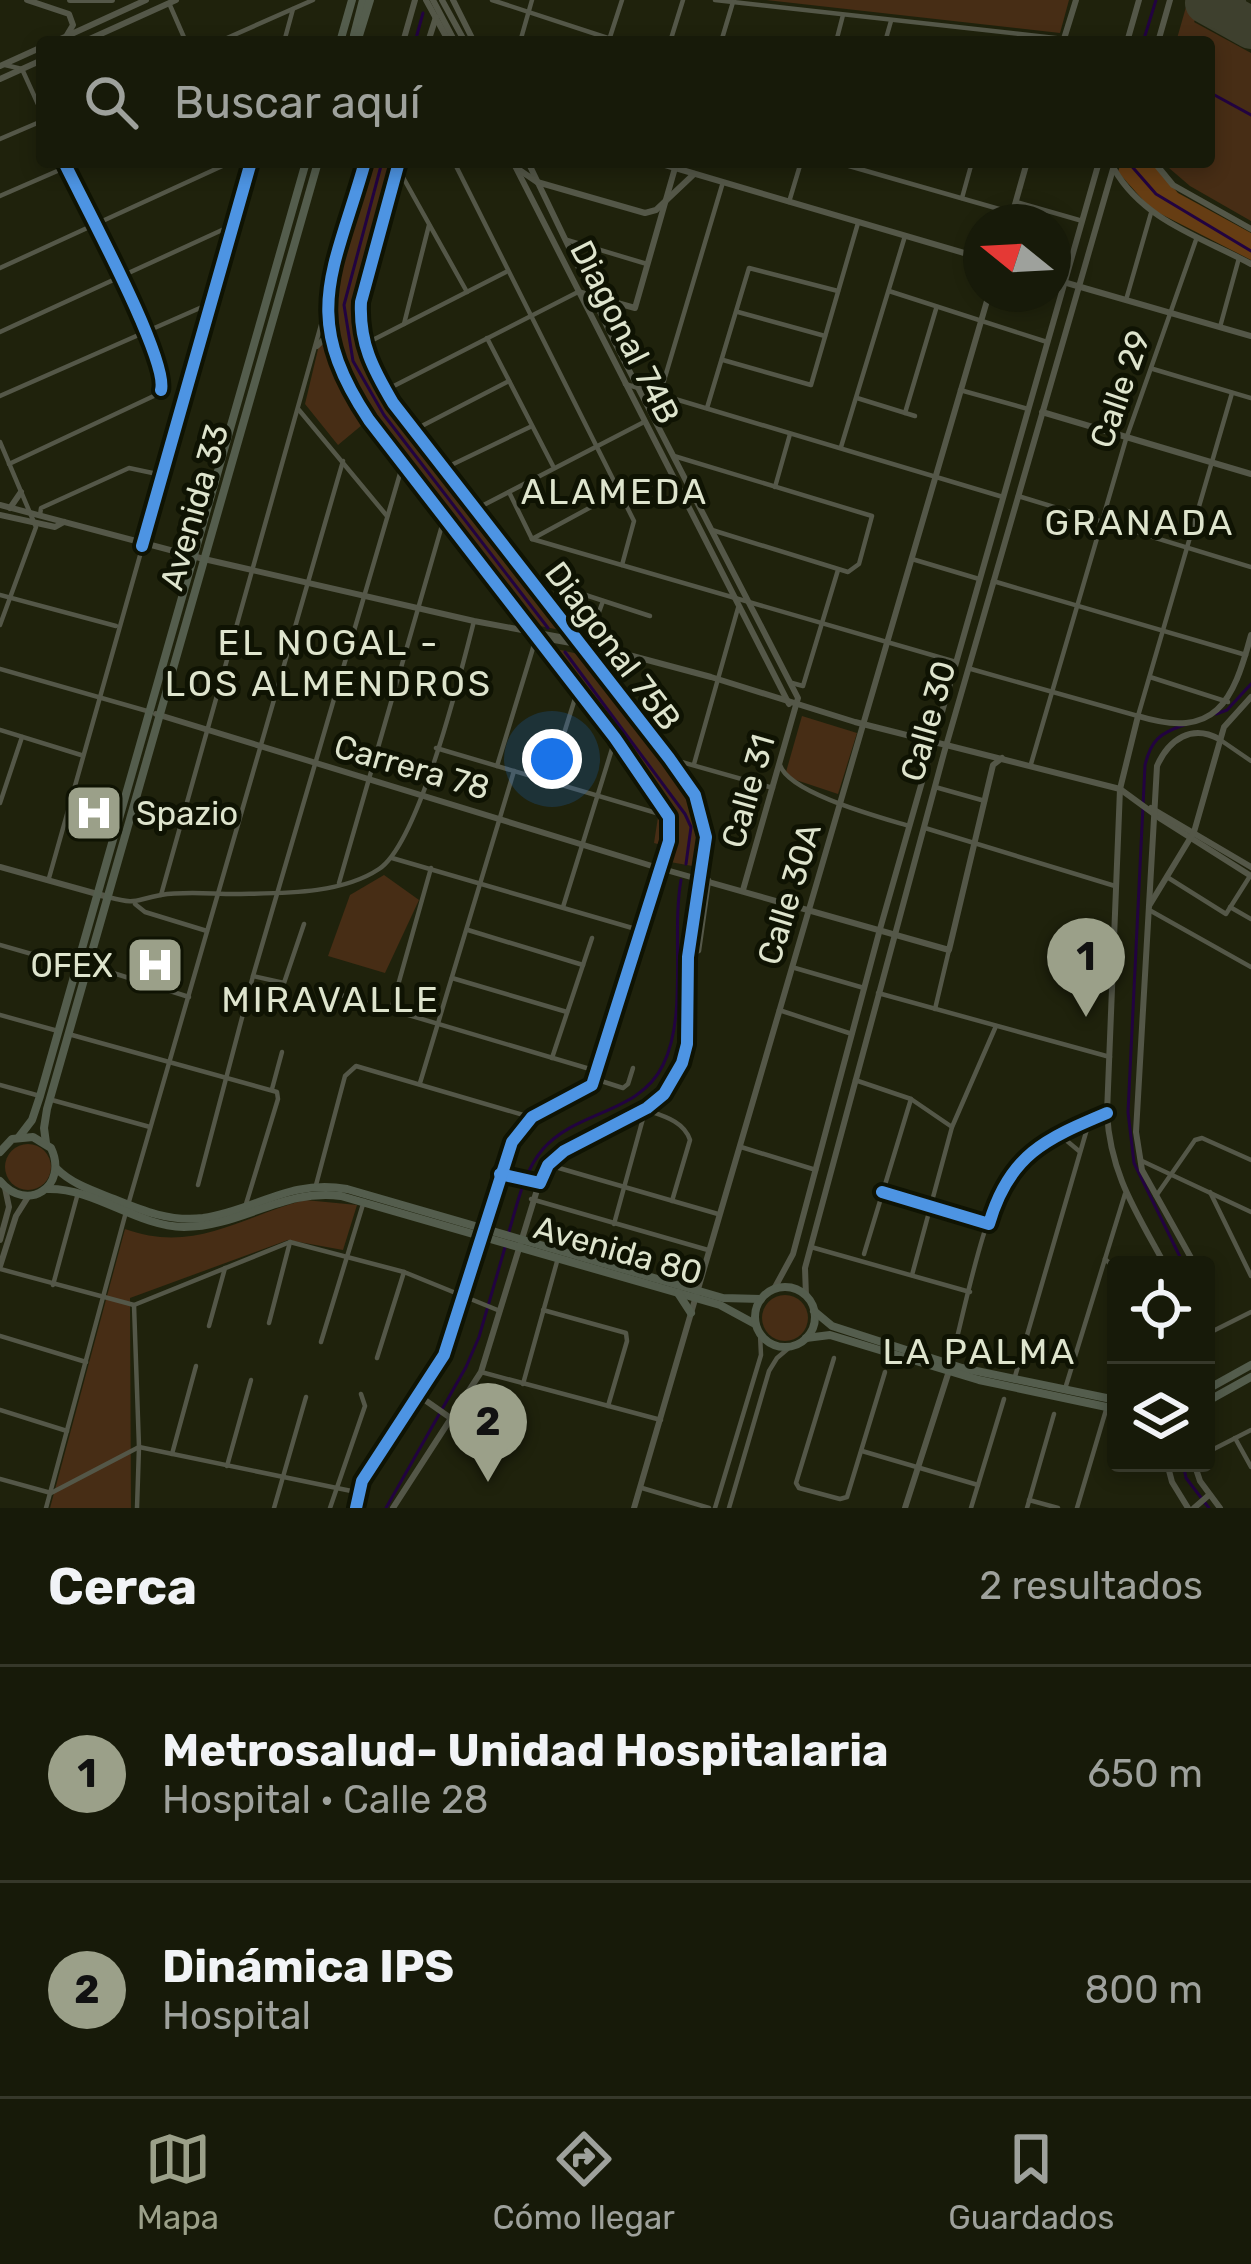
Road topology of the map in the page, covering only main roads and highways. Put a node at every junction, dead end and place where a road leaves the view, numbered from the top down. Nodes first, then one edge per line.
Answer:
1 (349, 0) edge
2 (367, 0) edge
3 (340, 36) edge
4 (356, 36) edge
5 (304, 168) edge
6 (316, 168) edge
7 (64, 1032) junction
8 (45, 1098) junction
9 (19, 1137) junction
10 (46, 1143) junction
11 (2, 1148) edge
12 (57, 1169) junction
13 (2, 1184) edge
14 (47, 1189) junction
15 (127, 1209) junction
16 (486, 1232) junction
17 (515, 1241) junction
18 (676, 1292) junction
19 (695, 1294) junction
20 (761, 1299) junction
21 (814, 1311) junction
22 (691, 1312) road end
23 (758, 1329) junction
24 (806, 1338) junction
25 (1251, 1365) edge
26 (950, 1368) junction
27 (1251, 1377) edge
28 (1215, 1385) edge
29 (1215, 1397) edge
30 (1107, 1398) edge
31 (1107, 1407) edge

1 - 3 main road
2 - 4 main road
5 - 7 main road, Avenida 33
6 - 7 main road, Avenida 33
7 - 8 main road, Avenida 33
8 - 9 main road, Avenida 33
8 - 10 main road, Avenida 33
9 - 10 main road
9 - 11 main road
10 - 12 main road
12 - 14 main road
12 - 15 main road, Avenida 80
13 - 14 main road
14 - 15 main road, Avenida 80
15 - 16 main road, Avenida 80
15 - 16 main road, Avenida 80
16 - 17 main road, Avenida 80
17 - 18 main road, Avenida 80
17 - 19 main road, Avenida 80
18 - 19 main road, Avenida 80
18 - 22 main road
19 - 20 main road, Avenida 80
19 - 23 main road, Avenida 80
20 - 21 main road
20 - 23 main road
21 - 24 main road
21 - 26 main road
23 - 24 main road
24 - 26 main road
25 - 28 main road
26 - 30 main road
26 - 31 main road
27 - 29 main road

